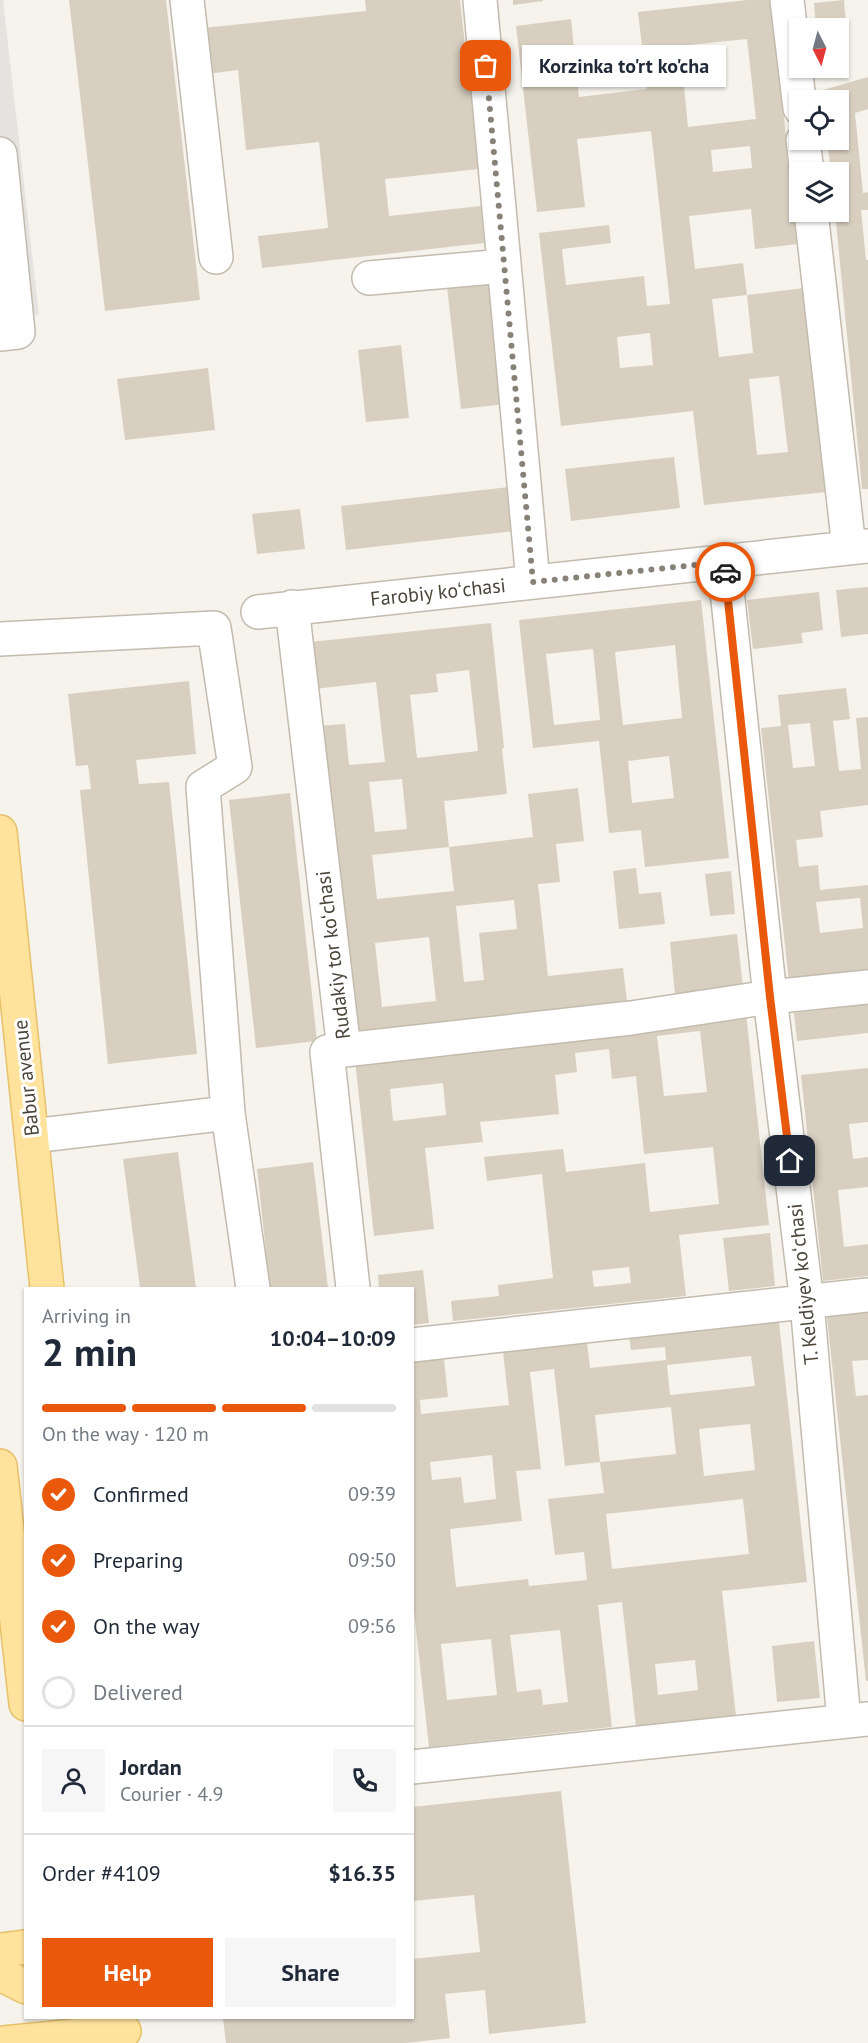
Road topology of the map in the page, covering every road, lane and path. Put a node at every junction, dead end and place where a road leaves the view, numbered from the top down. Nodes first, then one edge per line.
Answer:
1 (187, 0) edge
2 (480, 0) edge
3 (788, 0) edge
4 (798, 90) edge
5 (0, 154) edge
6 (812, 222) edge
7 (216, 257) dead end
8 (504, 266) junction
9 (369, 278) dead end
10 (0, 334) edge
11 (858, 547) edge
12 (724, 562) junction
13 (533, 582) junction
14 (292, 607) junction
15 (258, 612) dead end
16 (0, 639) edge
17 (0, 832) edge
18 (868, 987) edge
19 (770, 997) junction
20 (344, 1050) junction
21 (228, 1113) junction
22 (32, 1136) junction
23 (47, 1287) edge
24 (254, 1287) edge
25 (353, 1287) edge
26 (868, 1295) edge
27 (807, 1303) junction
28 (414, 1345) edge
29 (0, 1466) edge
30 (24, 1686) edge
31 (856, 1720) edge
32 (414, 1767) edge
33 (24, 1947) edge
34 (0, 1950) edge
35 (0, 1974) edge
36 (24, 1986) edge
37 (124, 2031) edge
38 (59, 2032) edge
39 (4, 2043) edge

1 - 7 street
2 - 8 street
3 - 4 street
5 - 10 street
6 - 11 street
8 - 9 street
8 - 13 street
11 - 12 street, Farobiy koʻchasi
12 - 13 street, Farobiy koʻchasi
12 - 19 street, T. Keldiyev koʻchasi
13 - 14 street, Farobiy koʻchasi
14 - 15 street, Farobiy koʻchasi
14 - 20 street, Rudakiy tor koʻchasi
16 - 21 street
17 - 22 main road, Babur avenue
18 - 19 street
19 - 20 street
19 - 27 street, T. Keldiyev koʻchasi
20 - 25 street, Rudakiy tor koʻchasi
21 - 22 street
21 - 24 street
22 - 23 main road, Babur avenue
26 - 27 street
27 - 28 street
27 - 31 street, T. Keldiyev koʻchasi
29 - 30 main road
31 - 32 street
33 - 34 main road
35 - 36 main road
37 - 38 main road
38 - 39 main road

